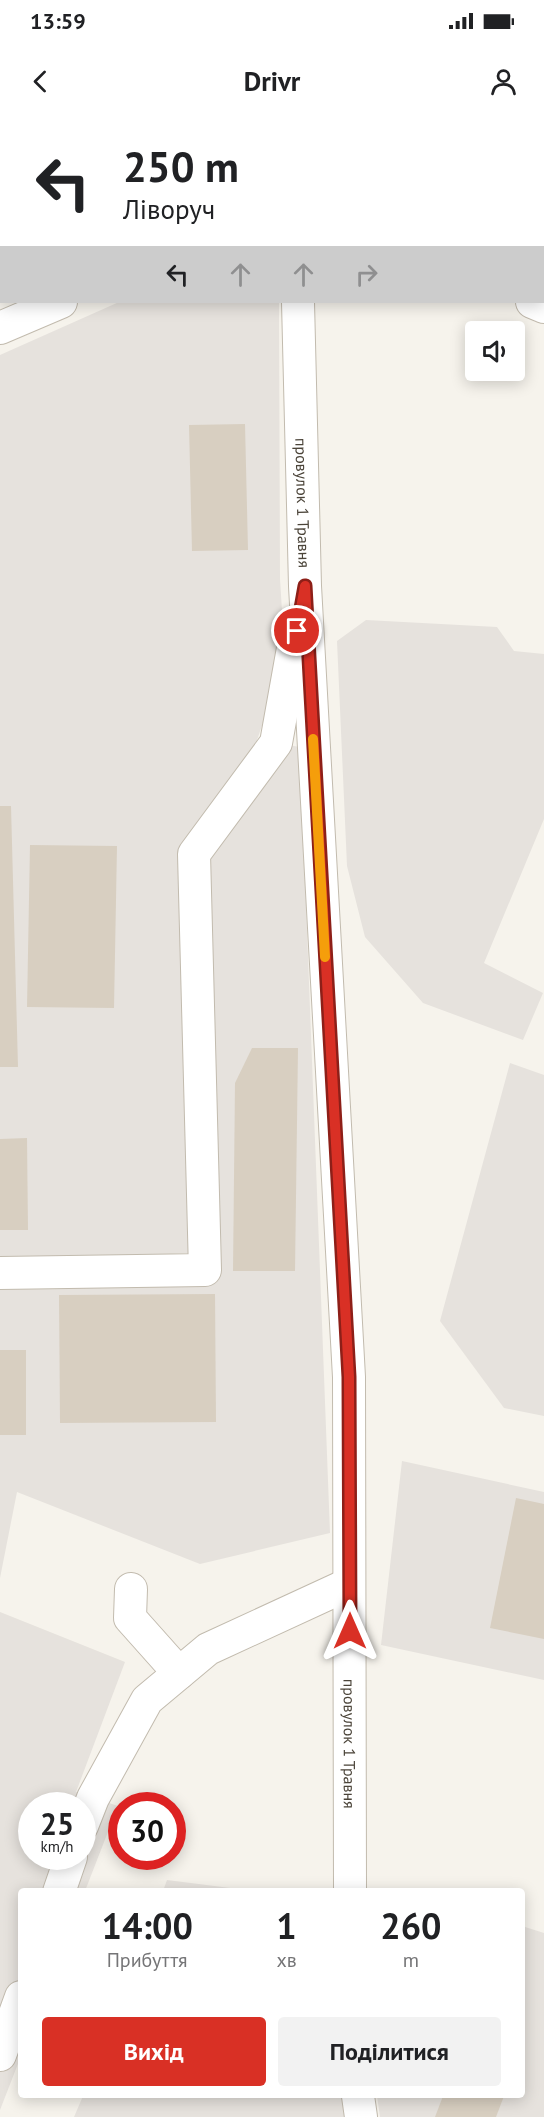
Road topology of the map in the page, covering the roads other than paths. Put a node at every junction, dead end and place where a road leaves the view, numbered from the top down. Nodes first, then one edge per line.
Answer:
1 (59, 303) edge
2 (298, 303) edge
3 (0, 328) edge
4 (305, 586) junction
5 (0, 1273) edge
6 (349, 1584) junction
7 (131, 1589) dead end
8 (179, 1674) junction
9 (96, 1793) edge
10 (67, 1870) edge
11 (60, 1888) edge
12 (351, 1888) edge
13 (18, 2005) edge
14 (0, 2055) edge
15 (358, 2098) edge
16 (361, 2117) edge

1 - 3 street
2 - 4 street, провулок 1 Травня
4 - 5 street
4 - 6 street, провулок 1 Травня
6 - 8 street
6 - 12 street, провулок 1 Травня
7 - 8 street
8 - 9 street
10 - 11 street
13 - 14 street
15 - 16 street

